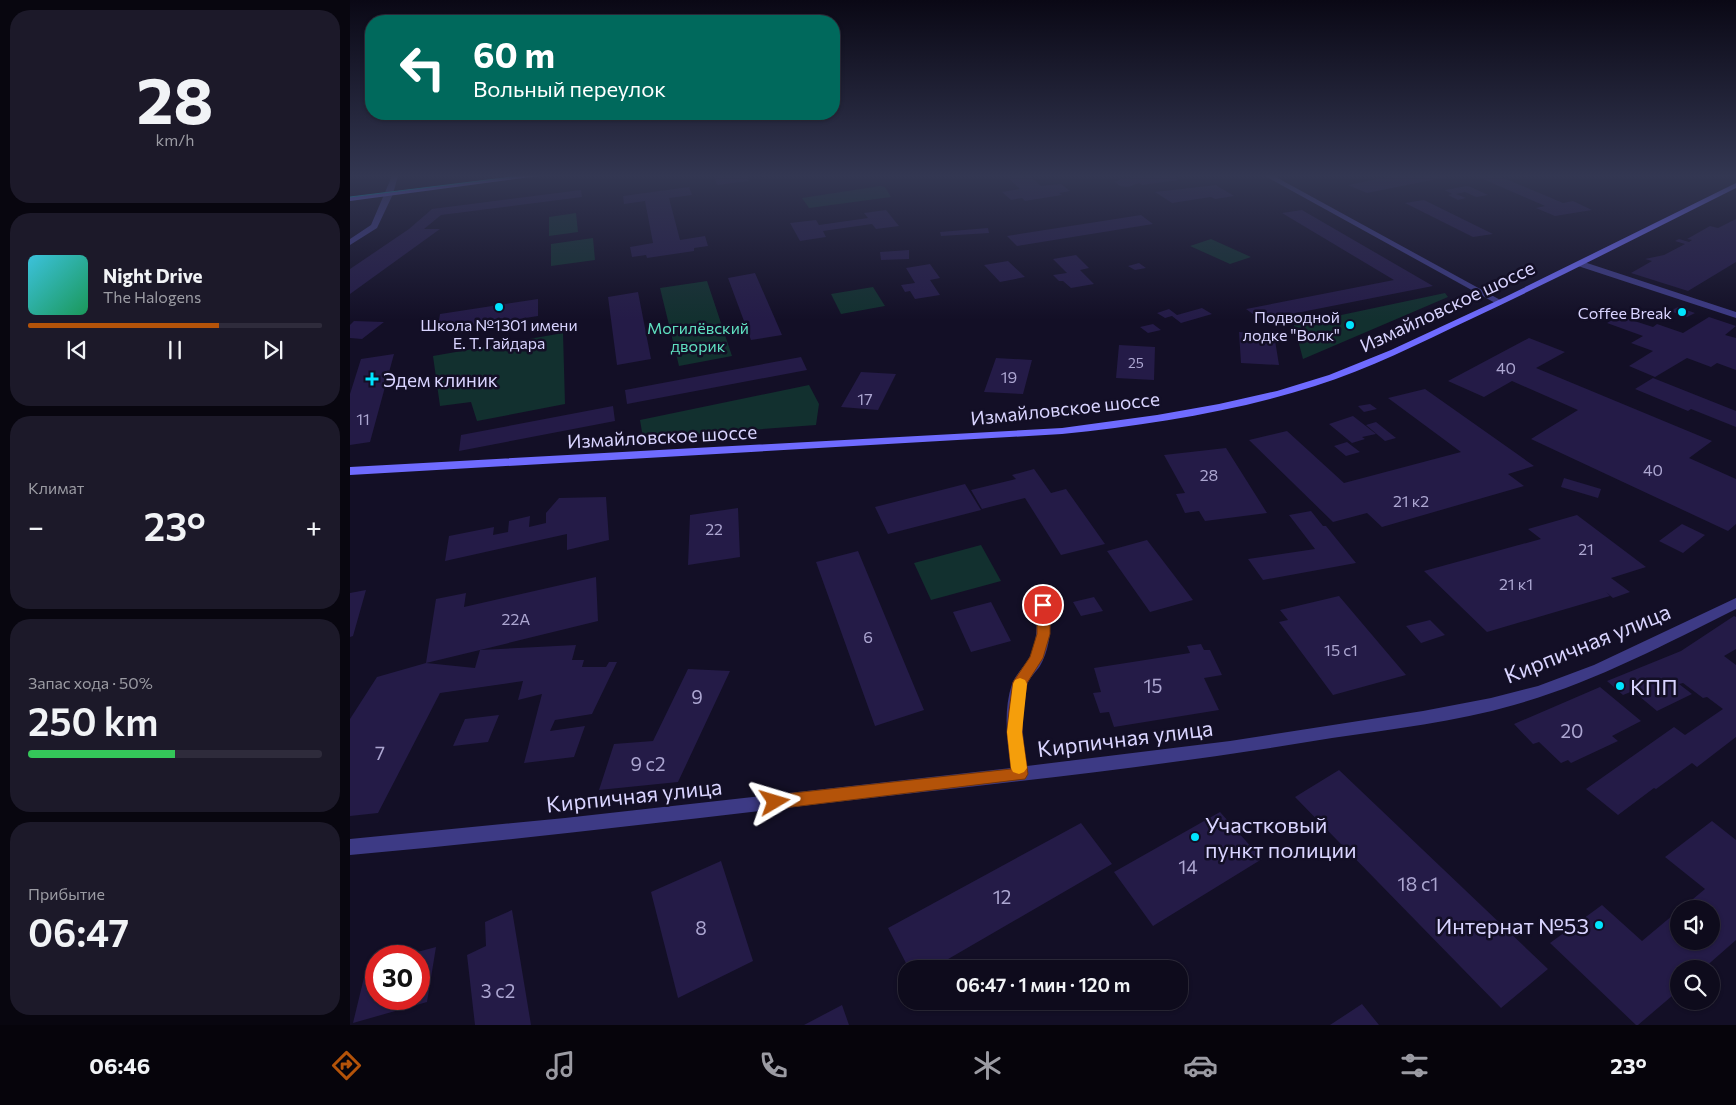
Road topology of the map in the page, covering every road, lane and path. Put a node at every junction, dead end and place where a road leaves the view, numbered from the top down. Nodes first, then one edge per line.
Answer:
1 (375, 224) edge
2 (1356, 224) edge
3 (1660, 224) edge
4 (350, 243) edge
5 (1581, 264) junction
6 (1500, 302) junction
7 (1736, 315) edge
8 (350, 471) edge
9 (1736, 603) edge
10 (1043, 605) dead end
11 (1020, 774) junction
12 (350, 847) edge

1 - 4 street
2 - 6 street
3 - 5 main road, Измайловское шоссе
5 - 6 main road, Измайловское шоссе
5 - 7 street
6 - 8 main road, Измайловское шоссе
9 - 11 street, Кирпичная улица
10 - 11 street
11 - 12 street, Кирпичная улица

